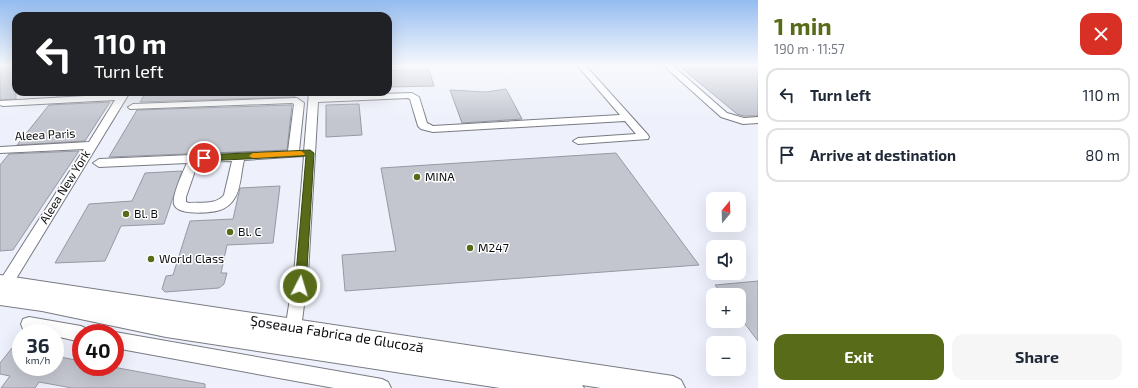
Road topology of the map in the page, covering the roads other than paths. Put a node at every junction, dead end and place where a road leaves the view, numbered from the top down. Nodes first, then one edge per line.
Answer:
1 (597, 83) edge
2 (688, 83) edge
3 (392, 95) edge
4 (108, 96) edge
5 (122, 96) edge
6 (314, 96) edge
7 (3, 103) dead end
8 (133, 107) dead end
9 (628, 118) junction
10 (758, 120) edge
11 (578, 141) dead end
12 (91, 145) junction
13 (0, 150) edge
14 (310, 153) junction
15 (293, 154) junction
16 (239, 156) junction
17 (194, 158) junction
18 (99, 163) dead end
19 (2, 287) edge
20 (292, 337) junction
21 (124, 342) edge
22 (382, 388) edge
23 (572, 388) edge
24 (674, 388) edge

1 - 9 street
2 - 10 street
3 - 9 street
4 - 7 street
5 - 12 street, Aleea New York
6 - 14 street
8 - 15 street
9 - 11 street
12 - 13 street, Aleea Paris
12 - 19 street, Aleea New York
14 - 15 street
14 - 20 street
15 - 16 street
16 - 17 street
16 - 17 street
17 - 18 street
19 - 20 main road, Șoseaua Fabrica de Glucoză
20 - 23 main road, Șoseaua Fabrica de Glucoză
20 - 24 main road, Șoseaua Fabrica de Glucoză
21 - 22 street

